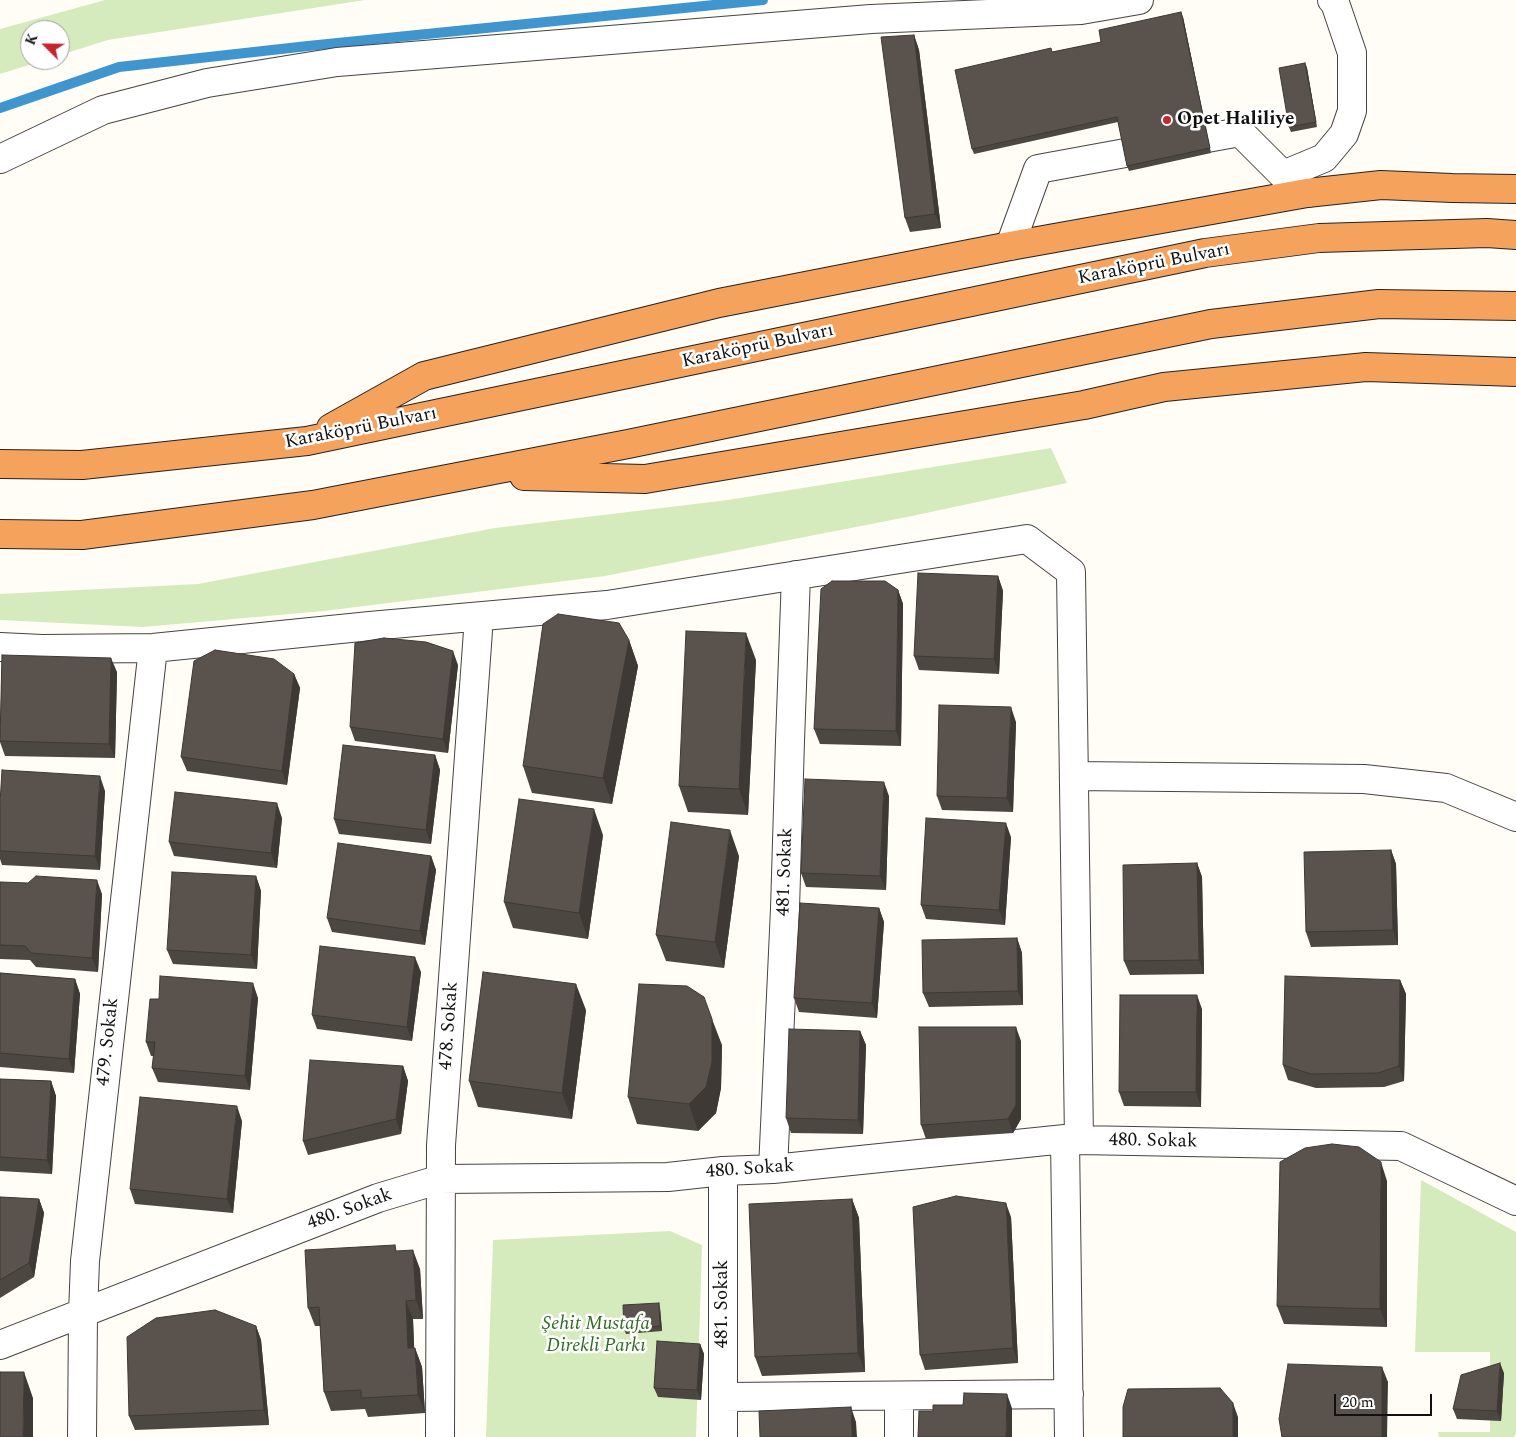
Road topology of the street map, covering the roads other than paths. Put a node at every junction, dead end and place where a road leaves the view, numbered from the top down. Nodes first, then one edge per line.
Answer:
1 (1139, 0) edge
2 (1332, 0) edge
3 (0, 159) edge
4 (1283, 175) junction
5 (1516, 189) edge
6 (1308, 193) junction
7 (1516, 235) edge
8 (1010, 246) junction
9 (1516, 306) edge
10 (1516, 372) edge
11 (307, 442) junction
12 (0, 464) edge
13 (475, 474) junction
14 (0, 534) edge
15 (796, 575) junction
16 (479, 616) junction
17 (0, 647) edge
18 (153, 648) junction
19 (1074, 776) junction
20 (1516, 817) edge
21 (1072, 1140) junction
22 (773, 1169) junction
23 (723, 1171) junction
24 (441, 1179) junction
25 (1516, 1201) edge
26 (83, 1314) junction
27 (0, 1345) edge
28 (1069, 1394) junction
29 (899, 1396) junction
30 (723, 1397) junction
31 (82, 1437) edge
32 (440, 1437) edge
33 (723, 1437) edge
34 (899, 1437) edge
35 (1069, 1437) edge

1 - 3 street
2 - 4 street
4 - 6 street
4 - 8 street
5 - 6 highway
6 - 8 highway
7 - 11 highway, Karaköprü Bulvarı
8 - 11 highway
9 - 13 highway
10 - 13 highway
11 - 12 highway, Karaköprü Bulvarı
13 - 14 highway
15 - 16 street
15 - 19 street
15 - 22 street, 481. Sokak
16 - 18 street
16 - 24 street, 478. Sokak
17 - 18 street
18 - 26 street, 479. Sokak
19 - 20 street
19 - 21 street
21 - 22 street, 480. Sokak
21 - 25 street, 480. Sokak
21 - 28 street
22 - 23 street, 480. Sokak
23 - 24 street, 480. Sokak
23 - 30 street, 481. Sokak
24 - 26 street, 480. Sokak
24 - 32 street, 478. Sokak
26 - 27 street, 480. Sokak
26 - 31 street, 479. Sokak
28 - 29 street
28 - 35 street
29 - 30 street
29 - 34 street
30 - 33 street, 481. Sokak

